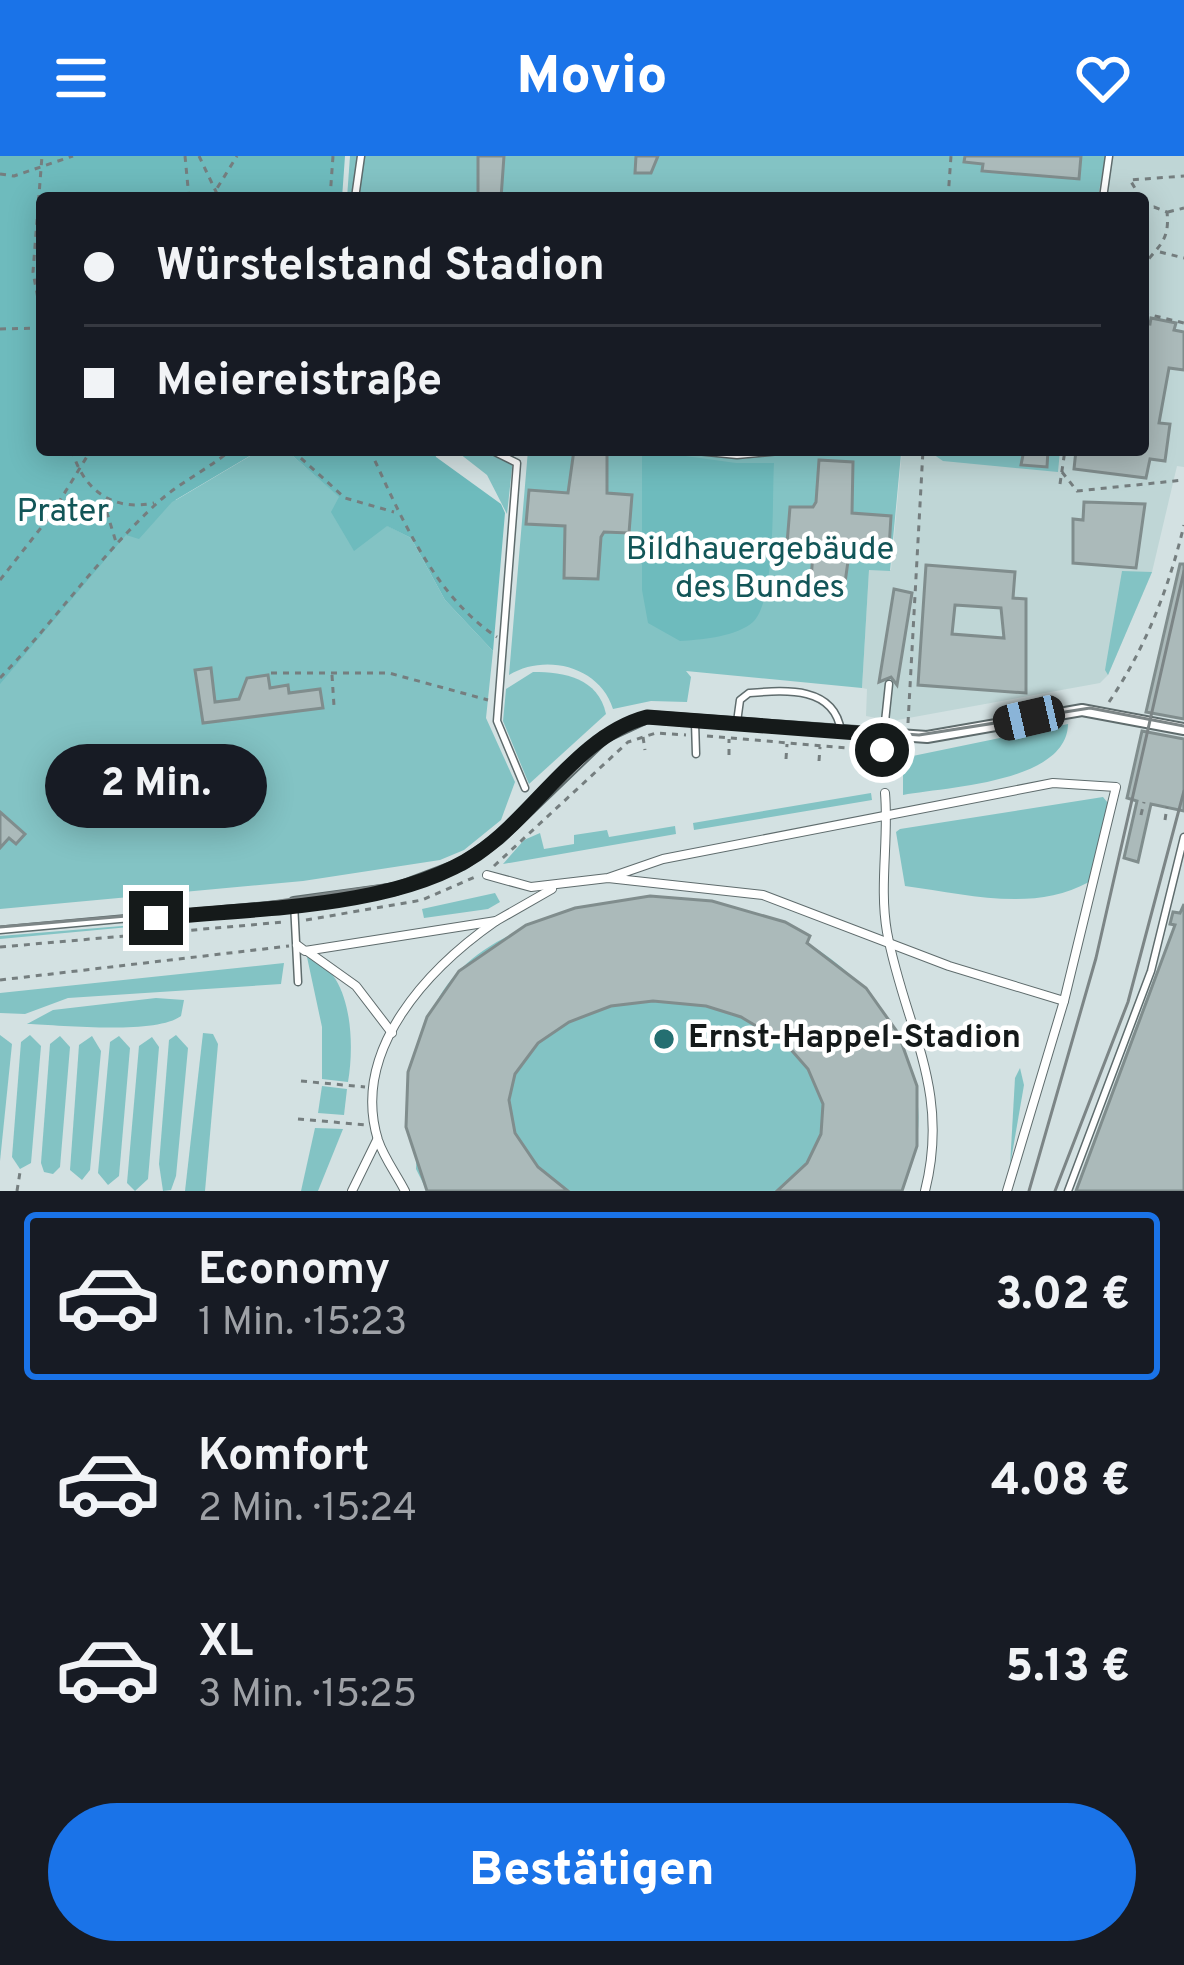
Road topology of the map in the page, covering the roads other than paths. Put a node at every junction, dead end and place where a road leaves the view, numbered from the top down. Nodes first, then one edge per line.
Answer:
1 (361, 156) edge
2 (1109, 156) edge
3 (356, 192) edge
4 (1104, 192) edge
5 (503, 456) edge
6 (889, 684) dead end
7 (488, 700) road end
8 (498, 703) junction
9 (695, 718) junction
10 (737, 722) junction
11 (1184, 729) edge
12 (842, 731) junction
13 (884, 735) junction
14 (882, 750) road end
15 (696, 754) dead end
16 (525, 788) dead end
17 (885, 794) dead end
18 (886, 814) junction
19 (1184, 837) edge
20 (487, 874) dead end
21 (608, 878) junction
22 (553, 888) junction
23 (294, 903) junction
24 (496, 920) junction
25 (0, 930) edge
26 (890, 945) junction
27 (301, 948) junction
28 (298, 982) dead end
29 (1064, 1001) junction
30 (392, 1034) junction
31 (378, 1139) junction
32 (352, 1191) edge
33 (405, 1191) edge
34 (925, 1191) edge
35 (1006, 1191) edge
36 (1068, 1191) edge

1 - 3 lane
2 - 4 lane
5 - 8 lane
6 - 13 lane
7 - 8 lane
8 - 16 lane
9 - 10 street
9 - 15 lane
9 - 23 street
10 - 12 street
10 - 12 lane
11 - 13 street
12 - 13 street
13 - 14 lane
17 - 18 street
18 - 21 street
18 - 26 street
18 - 29 street
19 - 36 lane
20 - 22 street
21 - 22 street
21 - 26 street
22 - 24 street
23 - 25 lane
23 - 27 lane
24 - 27 street
24 - 30 street
26 - 29 street
26 - 34 street
27 - 28 lane
27 - 30 street
29 - 35 street
30 - 31 street
31 - 32 street
31 - 33 street

